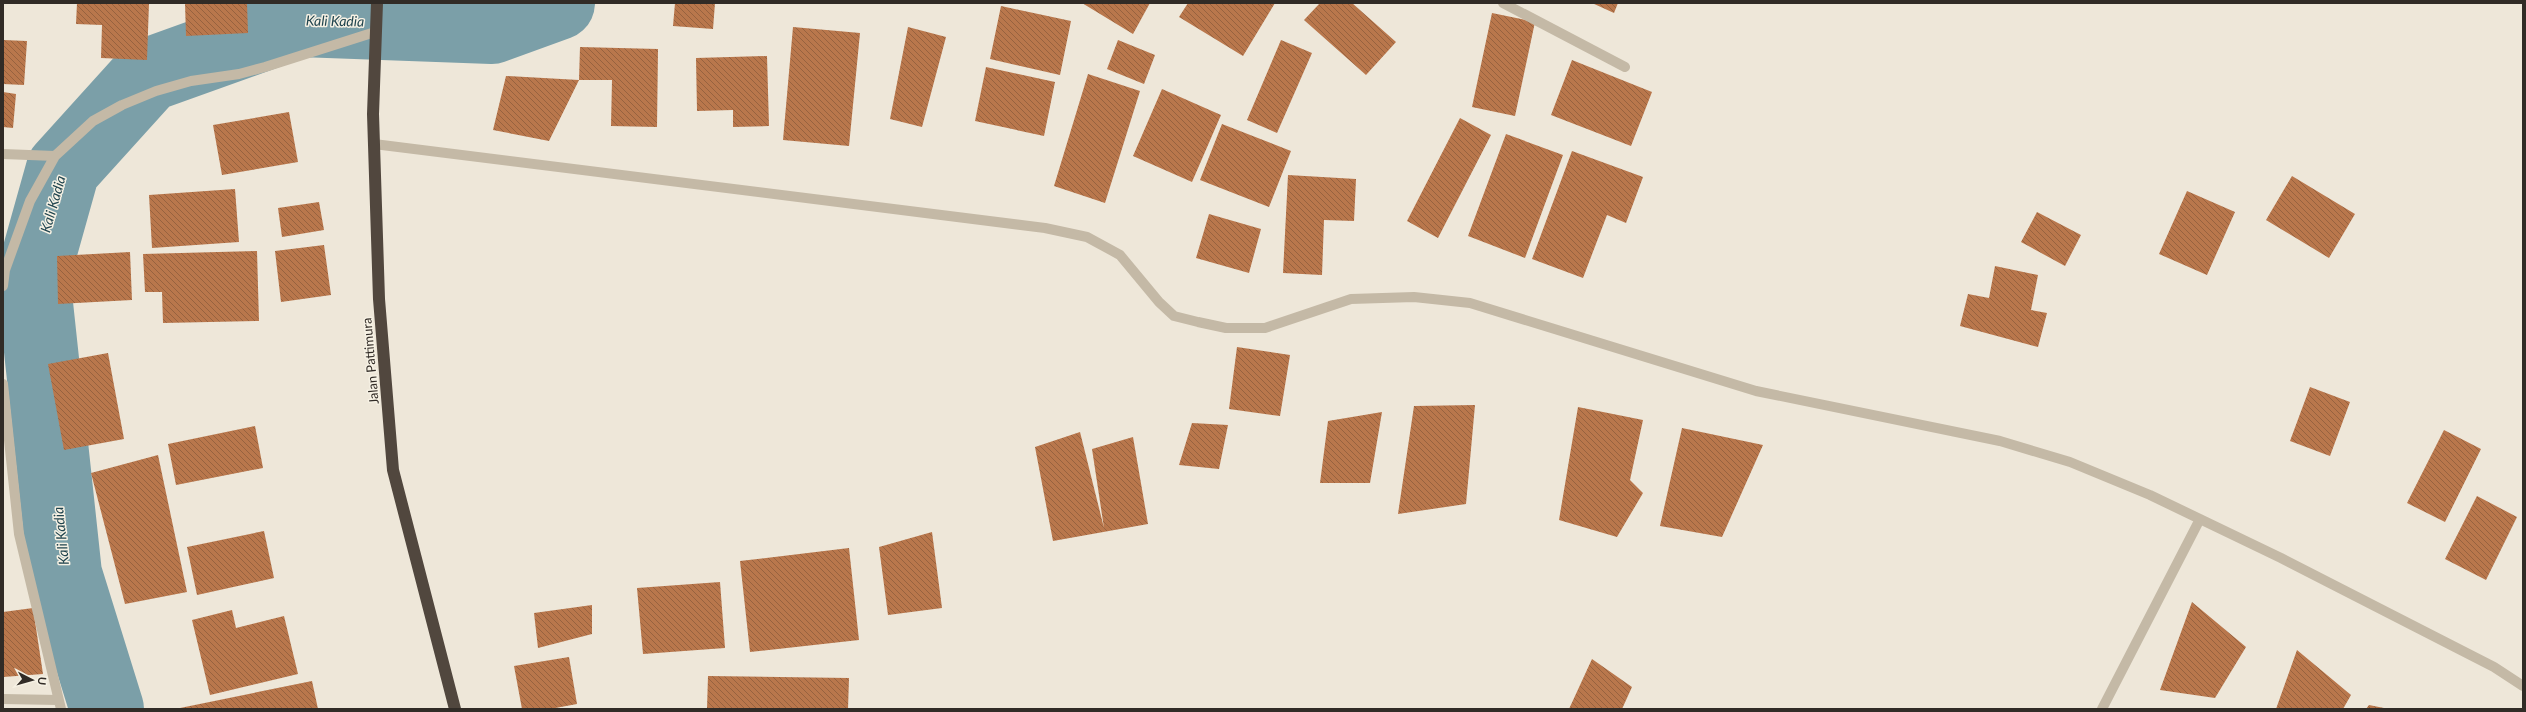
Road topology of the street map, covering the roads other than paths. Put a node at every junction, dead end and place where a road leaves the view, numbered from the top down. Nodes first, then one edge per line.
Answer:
1 (376, 3) edge
2 (1503, 3) edge
3 (375, 30) junction
4 (1625, 67) dead end
5 (374, 144) junction
6 (3, 154) edge
7 (55, 156) junction
8 (3, 286) edge
9 (3, 384) edge
10 (2200, 519) junction
11 (2523, 686) edge
12 (3, 700) edge
13 (60, 705) edge
14 (455, 709) edge
15 (2102, 709) edge

1 - 3 highway, Jalan Pattimura
2 - 4 street
3 - 5 highway, Jalan Pattimura
3 - 7 street
5 - 10 street
5 - 14 highway, Jalan Pattimura
6 - 7 street
7 - 8 street
9 - 13 street
10 - 11 street
10 - 15 street
12 - 13 street

